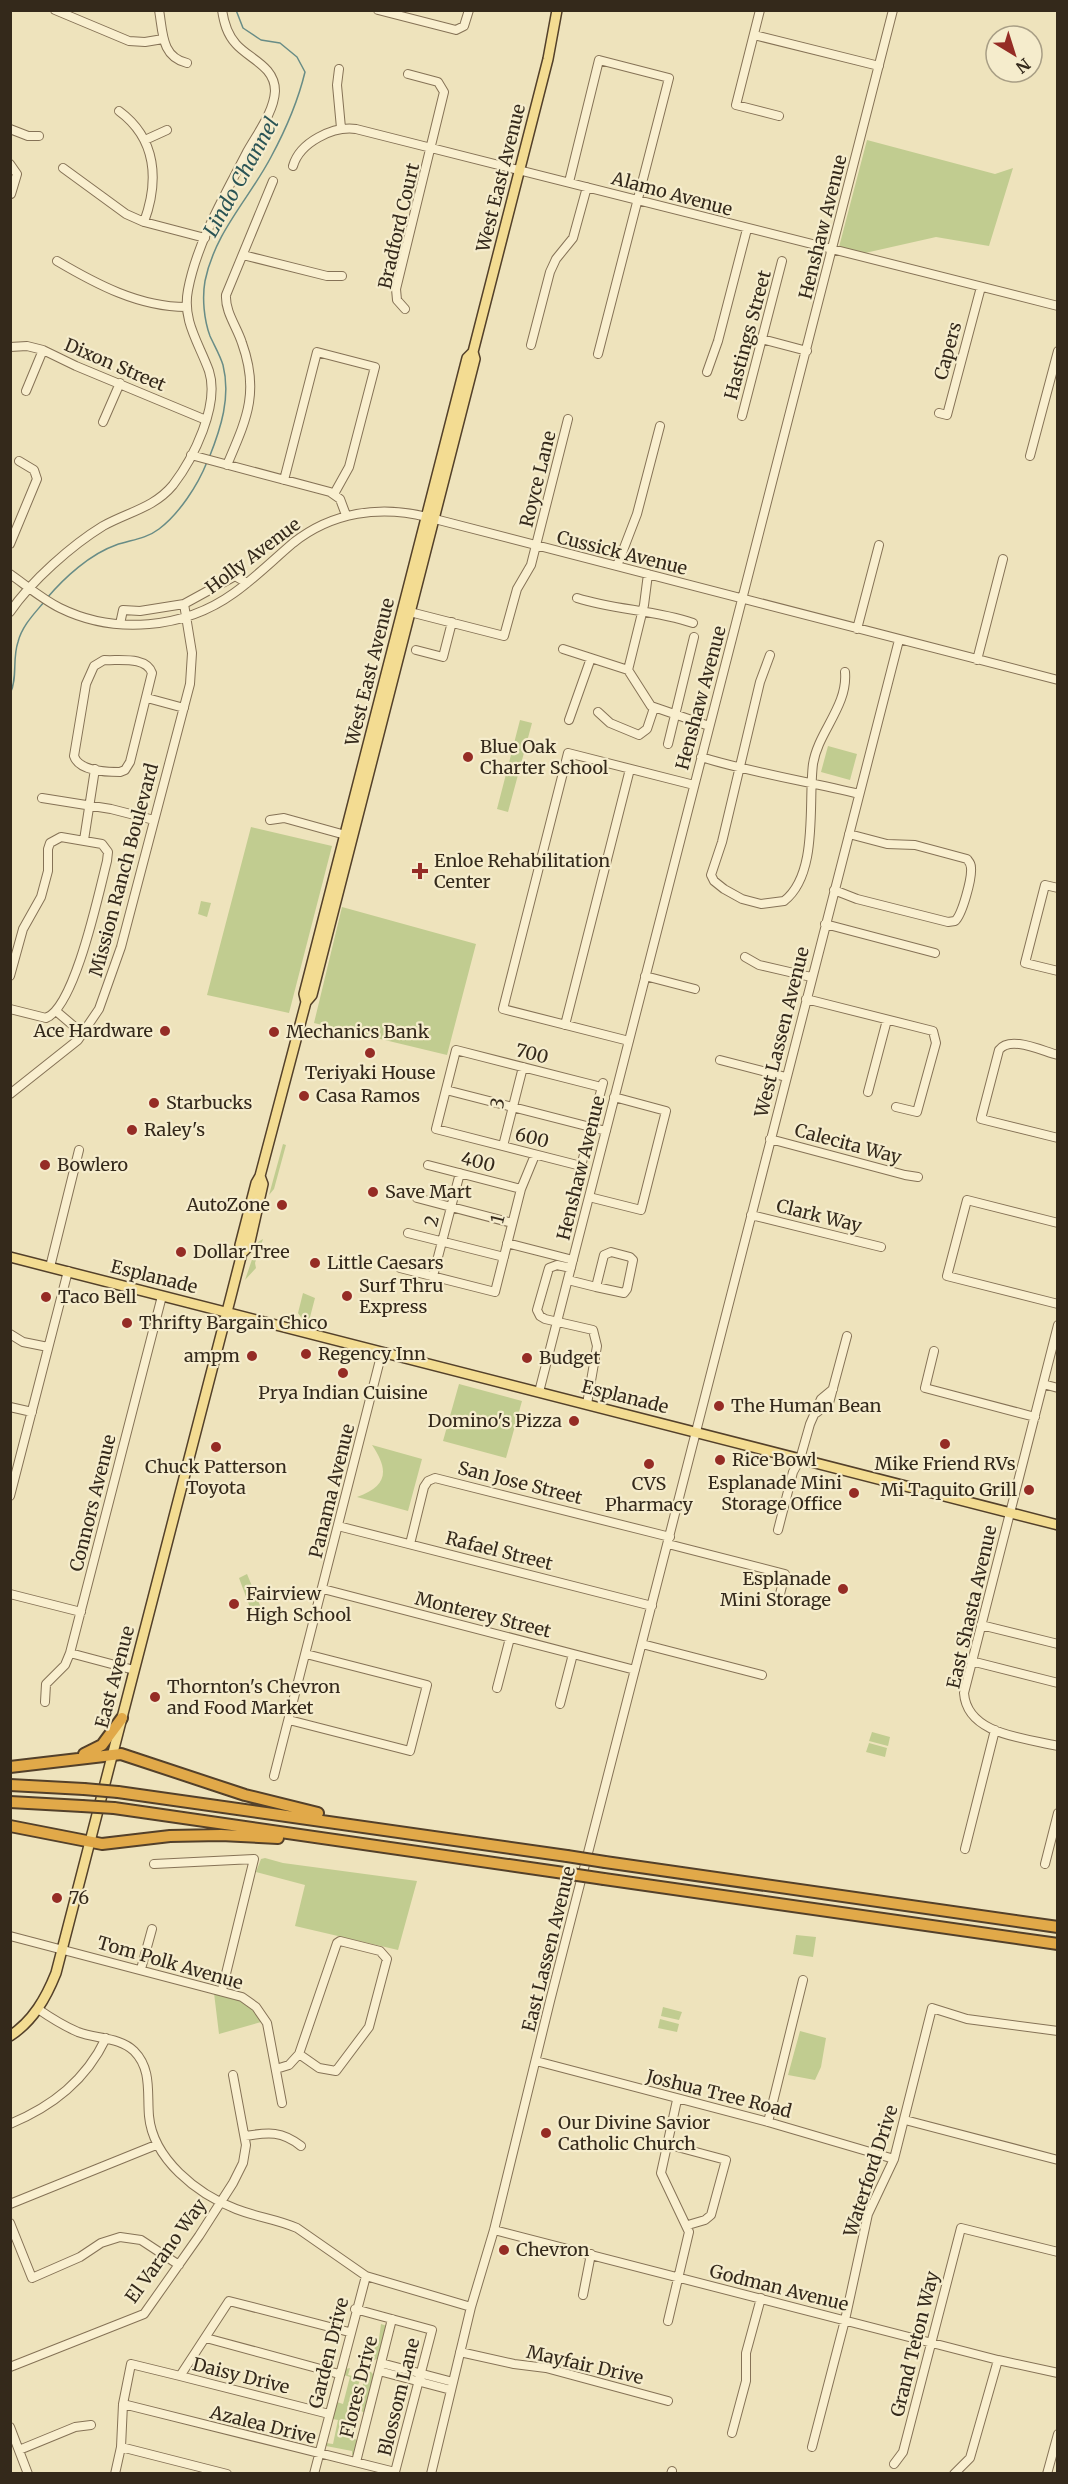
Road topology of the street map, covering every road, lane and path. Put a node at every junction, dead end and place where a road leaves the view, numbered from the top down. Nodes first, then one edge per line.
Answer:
1 (56, 10) edge
2 (159, 10) edge
3 (222, 10) edge
4 (378, 10) edge
5 (469, 10) edge
6 (557, 10) edge
7 (760, 10) edge
8 (893, 10) edge
9 (397, 13) edge
10 (754, 35) junction
11 (163, 39) junction
12 (187, 63) dead end
13 (879, 66) junction
14 (339, 69) dead end
15 (408, 74) dead end
16 (119, 111) dead end
17 (779, 116) dead end
18 (341, 128) junction
19 (10, 129) edge
20 (167, 130) dead end
21 (39, 136) dead end
22 (145, 140) junction
23 (431, 148) junction
24 (10, 164) edge
25 (292, 166) dead end
26 (63, 168) dead end
27 (520, 170) junction
28 (273, 181) dead end
29 (569, 182) junction
30 (587, 187) junction
31 (10, 195) edge
32 (638, 200) junction
33 (144, 222) junction
34 (747, 229) junction
35 (206, 238) junction
36 (833, 249) junction
37 (243, 255) junction
38 (57, 261) dead end
39 (782, 261) dead end
40 (342, 276) dead end
41 (981, 287) junction
42 (186, 306) junction
43 (1058, 306) edge
44 (405, 309) dead end
45 (762, 339) junction
46 (531, 345) dead end
47 (10, 347) edge
48 (43, 350) junction
49 (807, 351) junction
50 (1058, 351) edge
51 (598, 354) dead end
52 (707, 372) dead end
53 (120, 383) junction
54 (26, 391) dead end
55 (939, 413) dead end
56 (742, 416) dead end
57 (568, 419) dead end
58 (206, 420) junction
59 (103, 422) dead end
60 (660, 426) dead end
61 (194, 456) junction
62 (1030, 456) dead end
63 (19, 461) dead end
64 (223, 464) junction
65 (284, 480) junction
66 (334, 494) junction
67 (346, 515) junction
68 (431, 518) junction
69 (10, 544) edge
70 (879, 545) dead end
71 (536, 546) junction
72 (1003, 559) dead end
73 (617, 566) junction
74 (10, 574) edge
75 (648, 574) junction
76 (247, 583) junction
77 (29, 588) junction
78 (577, 598) dead end
79 (742, 600) junction
80 (184, 604) junction
81 (10, 612) edge
82 (410, 612) junction
83 (642, 612) junction
84 (186, 617) junction
85 (452, 622) junction
86 (693, 623) dead end
87 (120, 624) junction
88 (857, 629) junction
89 (694, 637) dead end
90 (899, 640) junction
91 (563, 649) dead end
92 (416, 650) dead end
93 (770, 655) dead end
94 (591, 658) junction
95 (977, 660) junction
96 (628, 670) junction
97 (845, 672) dead end
98 (1058, 680) edge
99 (147, 698) junction
100 (184, 708) junction
101 (654, 708) junction
102 (598, 712) dead end
103 (675, 714) junction
104 (569, 720) dead end
105 (709, 726) junction
106 (668, 744) dead end
107 (701, 757) junction
108 (740, 768) junction
109 (95, 769) junction
110 (630, 770) junction
111 (811, 783) junction
112 (694, 785) junction
113 (859, 794) junction
114 (42, 798) dead end
115 (89, 806) junction
116 (154, 820) junction
117 (270, 820) dead end
118 (849, 834) junction
119 (348, 836) junction
120 (84, 840) junction
121 (1058, 888) edge
122 (834, 890) junction
123 (825, 924) junction
124 (935, 953) dead end
125 (745, 957) dead end
126 (1058, 971) edge
127 (10, 976) edge
128 (645, 976) junction
129 (812, 977) junction
130 (695, 989) dead end
131 (806, 999) junction
132 (10, 1009) edge
133 (56, 1011) junction
134 (887, 1020) junction
135 (564, 1025) junction
136 (83, 1034) junction
137 (996, 1038) dead end
138 (629, 1041) junction
139 (1002, 1046) junction
140 (1058, 1055) edge
141 (720, 1060) dead end
142 (522, 1067) junction
143 (786, 1077) junction
144 (602, 1085) joint
145 (446, 1090) junction
146 (868, 1092) dead end
147 (10, 1094) edge
148 (614, 1097) junction
149 (512, 1107) junction
150 (896, 1107) dead end
151 (591, 1127) junction
152 (606, 1131) junction
153 (1058, 1138) edge
154 (770, 1139) junction
155 (503, 1146) junction
156 (79, 1150) dead end
157 (535, 1155) junction
158 (428, 1165) dead end
159 (460, 1173) junction
160 (918, 1177) dead end
161 (521, 1189) junction
162 (589, 1197) junction
163 (417, 1198) dead end
164 (451, 1207) junction
165 (751, 1215) junction
166 (512, 1223) junction
167 (1058, 1223) edge
168 (408, 1233) dead end
169 (442, 1242) junction
170 (507, 1243) junction
171 (881, 1247) dead end
172 (10, 1257) edge
173 (504, 1257) junction
174 (572, 1264) junction
175 (50, 1267) junction
176 (400, 1268) dead end
177 (68, 1271) junction
178 (433, 1276) junction
179 (568, 1280) junction
180 (596, 1287) junction
181 (162, 1296) junction
182 (1058, 1304) edge
183 (227, 1312) junction
184 (556, 1322) junction
185 (1058, 1325) edge
186 (10, 1334) edge
187 (847, 1336) dead end
188 (48, 1347) junction
189 (934, 1351) dead end
190 (382, 1352) junction
191 (1043, 1384) junction
192 (1058, 1388) edge
193 (539, 1392) junction
194 (587, 1404) junction
195 (10, 1407) edge
196 (32, 1413) junction
197 (1035, 1416) junction
198 (697, 1432) junction
199 (800, 1459) junction
200 (12, 1486) edge
201 (10, 1496) edge
202 (1010, 1512) junction
203 (1058, 1525) edge
204 (338, 1526) junction
205 (778, 1530) dead end
206 (669, 1540) junction
207 (410, 1544) junction
208 (323, 1589) junction
209 (10, 1594) edge
210 (779, 1598) dead end
211 (652, 1606) junction
212 (81, 1612) junction
213 (981, 1625) junction
214 (510, 1638) junction
215 (642, 1644) junction
216 (1058, 1644) edge
217 (70, 1653) junction
218 (306, 1654) junction
219 (573, 1654) junction
220 (971, 1661) junction
221 (134, 1670) junction
222 (635, 1670) junction
223 (762, 1675) dead end
224 (1058, 1683) edge
225 (497, 1688) dead end
226 (45, 1701) dead end
227 (560, 1704) dead end
228 (122, 1718) junction
229 (289, 1720) junction
230 (995, 1730) junction
231 (1058, 1746) edge
232 (112, 1755) junction
233 (30, 1764) junction
234 (10, 1767) edge
235 (274, 1776) dead end
236 (10, 1785) edge
237 (10, 1802) edge
238 (1058, 1814) edge
239 (10, 1826) edge
240 (370, 1827) junction
241 (337, 1840) junction
242 (89, 1843) junction
243 (965, 1849) dead end
244 (154, 1864) dead end
245 (1044, 1864) dead end
246 (1058, 1927) edge
247 (152, 1929) dead end
248 (10, 1936) edge
249 (1058, 1944) edge
250 (63, 1948) junction
251 (141, 1969) junction
252 (803, 1980) dead end
253 (222, 1990) junction
254 (38, 2010) junction
255 (1058, 2031) edge
256 (11, 2034) edge
257 (106, 2038) junction
258 (299, 2054) junction
259 (536, 2061) junction
260 (276, 2069) junction
261 (233, 2075) dead end
262 (677, 2100) junction
263 (282, 2103) dead end
264 (905, 2120) junction
265 (768, 2122) junction
266 (10, 2124) edge
267 (245, 2136) junction
268 (666, 2144) junction
269 (156, 2145) junction
270 (301, 2146) dead end
271 (894, 2160) junction
272 (1058, 2160) edge
273 (221, 2201) junction
274 (10, 2204) edge
275 (10, 2223) edge
276 (688, 2225) junction
277 (494, 2230) junction
278 (1058, 2252) edge
279 (591, 2254) junction
280 (179, 2265) junction
281 (366, 2276) junction
282 (679, 2278) junction
283 (583, 2295) dead end
284 (761, 2298) junction
285 (471, 2307) junction
286 (355, 2310) junction
287 (392, 2319) junction
288 (845, 2320) junction
289 (668, 2321) dead end
290 (349, 2332) junction
291 (206, 2338) junction
292 (931, 2341) junction
293 (460, 2352) junction
294 (998, 2360) junction
295 (10, 2367) edge
296 (380, 2367) junction
297 (1058, 2373) edge
298 (339, 2374) junction
299 (180, 2376) junction
300 (420, 2378) junction
301 (452, 2386) junction
302 (668, 2401) dead end
303 (123, 2404) junction
304 (329, 2414) junction
305 (91, 2425) dead end
306 (10, 2427) edge
307 (732, 2433) dead end
308 (1058, 2434) edge
309 (121, 2447) junction
310 (812, 2447) dead end
311 (19, 2450) junction
312 (318, 2455) junction
313 (356, 2462) junction
314 (894, 2464) dead end
315 (396, 2472) edge
316 (28, 2474) edge
317 (115, 2474) edge
318 (227, 2474) edge
319 (314, 2474) edge
320 (431, 2474) edge
321 (954, 2474) edge
322 (1047, 2474) edge

1 - 11 street
2 - 11 street
3 - 35 street
4 - 9 street
5 - 9 street
6 - 27 main road, West East Avenue
7 - 10 street
8 - 13 street, Henshaw Avenue
10 - 13 street
10 - 17 street
11 - 12 street
13 - 36 street, Henshaw Avenue
14 - 18 street
15 - 23 street, Bradford Court
16 - 22 street
18 - 23 street, Alamo Avenue
18 - 25 street
19 - 21 street
20 - 22 street
22 - 33 street
23 - 27 street, Alamo Avenue
23 - 44 street, Bradford Court
24 - 31 street
26 - 33 street
27 - 29 street, Alamo Avenue
27 - 68 main road, West East Avenue
28 - 37 street
29 - 30 street, Alamo Avenue
29 - 32 street
30 - 32 street, Alamo Avenue
30 - 46 street
32 - 34 street, Alamo Avenue
32 - 51 street
33 - 35 street
34 - 36 street, Alamo Avenue
34 - 52 street
35 - 42 street
36 - 41 street, Alamo Avenue
36 - 49 street, Henshaw Avenue
37 - 40 street
37 - 64 street
38 - 42 street
39 - 45 street, Hastings Street
41 - 43 street, Alamo Avenue
41 - 55 street, Capers
42 - 58 street
45 - 49 street
45 - 56 street, Hastings Street
47 - 48 street, Dixon Street
48 - 53 street, Dixon Street
48 - 54 street
49 - 79 street, Henshaw Avenue
50 - 62 street
53 - 58 street, Dixon Street
53 - 59 street
57 - 71 street, Royce Lane
58 - 61 street
60 - 73 street
61 - 64 street
61 - 77 street
63 - 69 street
64 - 65 street
65 - 66 street
65 - 66 street
66 - 67 street
67 - 68 street, Cussick Avenue
67 - 76 street, Holly Avenue
68 - 71 street, Cussick Avenue
68 - 82 main road, West East Avenue
68 - 119 main road, West East Avenue
70 - 88 street
71 - 73 street, Cussick Avenue
71 - 85 street, Royce Lane
72 - 95 street
73 - 75 street, Cussick Avenue
74 - 77 street, Holly Avenue
75 - 79 street, Cussick Avenue
75 - 83 street
76 - 80 street
76 - 84 street, Holly Avenue
77 - 81 street
77 - 87 street, Holly Avenue
78 - 83 street
79 - 88 street, Cussick Avenue
79 - 105 street, Henshaw Avenue
80 - 84 street, Mission Ranch Boulevard
80 - 87 street
82 - 85 street
82 - 119 main road, West East Avenue
83 - 86 street
83 - 96 street
84 - 87 street, Holly Avenue
84 - 100 street, Mission Ranch Boulevard
85 - 92 street
88 - 90 street, Cussick Avenue
89 - 103 street
90 - 95 street, Cussick Avenue
90 - 113 street, West Lassen Avenue
91 - 94 street
93 - 108 street
94 - 96 street
94 - 104 street
95 - 98 street, Cussick Avenue
96 - 101 street
97 - 111 street
99 - 100 street
99 - 109 street
99 - 109 street
100 - 116 street, Mission Ranch Boulevard
101 - 102 street
101 - 103 street
103 - 105 street
103 - 106 street
105 - 107 street, Henshaw Avenue
107 - 108 street
107 - 112 street, Henshaw Avenue
108 - 111 street
108 - 111 street
109 - 115 street
110 - 112 street
110 - 135 street
110 - 135 street
111 - 113 street
112 - 128 street, Henshaw Avenue
113 - 118 street, West Lassen Avenue
114 - 115 street
115 - 116 street
115 - 120 street
116 - 136 street, Mission Ranch Boulevard
117 - 119 street
118 - 122 street, West Lassen Avenue
118 - 122 street
119 - 183 main road, West East Avenue
120 - 127 street
120 - 133 street
121 - 126 street
122 - 123 street, West Lassen Avenue
123 - 124 street
123 - 129 street, West Lassen Avenue
125 - 129 street
128 - 130 street
128 - 138 street, Henshaw Avenue
129 - 131 street, West Lassen Avenue
131 - 134 street
131 - 143 street, West Lassen Avenue
132 - 133 street
133 - 136 street
134 - 146 street
134 - 150 street
135 - 138 street
136 - 147 street, Mission Ranch Boulevard
137 - 139 street
138 - 148 street, Henshaw Avenue
139 - 140 street
139 - 153 street
141 - 143 street
142 - 144 street, 700
142 - 145 street, 700
142 - 149 street, 3
143 - 154 street, West Lassen Avenue
144 - 151 street, 600
145 - 149 street, 600
145 - 155 street, 600
148 - 152 street, Henshaw Avenue
148 - 162 street
149 - 151 street, 600
149 - 155 street, 3
151 - 152 street, 600
151 - 157 street, 600
152 - 162 street, Henshaw Avenue
154 - 160 street, Calecita Way
154 - 165 street, West Lassen Avenue
155 - 157 street, 600
156 - 175 street
157 - 161 street, 1
158 - 159 street, 400
159 - 161 street, 400
159 - 164 street, 2
161 - 166 street, 1
162 - 174 street, Henshaw Avenue
163 - 164 street
164 - 166 street
164 - 169 street, 2
165 - 171 street, Clark Way
165 - 198 street, West Lassen Avenue
166 - 170 street, 1
167 - 182 street
168 - 169 street
169 - 173 street
169 - 178 street, 2
170 - 173 street, 1
170 - 174 street
172 - 175 main road, Esplanade
173 - 178 street, 1
174 - 179 street, Henshaw Avenue
174 - 184 street
175 - 177 main road, Esplanade
176 - 178 street
177 - 181 main road, Esplanade
177 - 188 street
179 - 180 street
179 - 184 street, Henshaw Avenue
180 - 180 street
181 - 183 main road, Esplanade
181 - 212 street, Connors Avenue
183 - 190 main road, Esplanade
183 - 221 main road, East Avenue
184 - 193 street, Henshaw Avenue
184 - 194 street
185 - 191 street, East Shasta Avenue
186 - 188 street
187 - 199 street
188 - 196 street
189 - 197 street
190 - 193 main road, Esplanade
190 - 204 street, Panama Avenue
191 - 192 street
191 - 197 street, East Shasta Avenue
193 - 194 main road, Esplanade
194 - 198 main road, Esplanade
195 - 196 street
196 - 200 street
197 - 202 street, East Shasta Avenue
198 - 199 main road, Esplanade
198 - 206 street, East Lassen Avenue
199 - 202 main road, Esplanade
199 - 205 street
200 - 201 street
202 - 203 main road, Esplanade
202 - 213 street, East Shasta Avenue
204 - 207 street, Rafael Street
204 - 208 street, Panama Avenue
206 - 207 street, San Jose Street
206 - 210 street
206 - 211 street, East Lassen Avenue
207 - 211 street, Rafael Street
208 - 214 street, Monterey Street
208 - 218 street, Panama Avenue
209 - 212 street
211 - 215 street, East Lassen Avenue
212 - 217 street, Connors Avenue
213 - 216 street
213 - 220 street, East Shasta Avenue
214 - 219 street, Monterey Street
214 - 225 street
215 - 222 street, East Lassen Avenue
215 - 223 street
217 - 221 street
217 - 226 street
218 - 229 street, Panama Avenue
218 - 229 street
219 - 222 street, Monterey Street
219 - 227 street
220 - 224 street
220 - 230 street, East Shasta Avenue
221 - 228 main road, East Avenue
222 - 259 street, East Lassen Avenue
228 - 232 main road, East Avenue
228 - 233 highway
229 - 235 street, Panama Avenue
230 - 231 street
230 - 243 street
232 - 233 highway
232 - 240 highway
232 - 242 main road, East Avenue
233 - 234 highway
236 - 240 highway, bridge
237 - 241 highway, bridge
238 - 245 street
239 - 242 highway
240 - 246 highway, bridge
241 - 242 highway
241 - 249 highway, bridge
242 - 250 main road, East Avenue
244 - 253 street
247 - 251 street
248 - 250 street, Tom Polk Avenue
250 - 251 street, Tom Polk Avenue
250 - 254 main road, East Avenue
251 - 253 street, Tom Polk Avenue
252 - 265 street
253 - 260 street, Tom Polk Avenue
254 - 256 main road, East Avenue
254 - 257 street
255 - 264 street, Waterford Drive
257 - 266 street
257 - 269 street
258 - 258 street
258 - 260 street
259 - 262 street, Joshua Tree Road
259 - 277 street, East Lassen Avenue
260 - 263 street, Tom Polk Avenue
261 - 267 street, El Varano Way
262 - 265 street, Joshua Tree Road
262 - 268 street
264 - 271 street, Waterford Drive
264 - 272 street
265 - 271 street, Joshua Tree Road
267 - 270 street
267 - 273 street, El Varano Way
268 - 276 street
268 - 276 street
269 - 273 street
269 - 274 street
271 - 288 street, Waterford Drive
273 - 280 street, El Varano Way
273 - 281 street
275 - 280 street
276 - 282 street
277 - 279 street, Godman Avenue
277 - 285 street, East Lassen Avenue
278 - 292 street, Grand Teton Way
279 - 282 street, Godman Avenue
279 - 283 street
280 - 295 street, El Varano Way
281 - 285 street
281 - 286 street, Garden Drive
282 - 284 street, Godman Avenue
282 - 289 street
284 - 288 street, Godman Avenue
284 - 307 street
285 - 293 street, East Lassen Avenue
286 - 287 street
286 - 290 street, Garden Drive
287 - 296 street, Flores Drive
287 - 300 street, Blossom Lane
288 - 292 street, Godman Avenue
288 - 310 street, Waterford Drive
290 - 291 street
290 - 298 street, Garden Drive
291 - 298 street
291 - 299 street
292 - 294 street, Godman Avenue
292 - 314 street, Grand Teton Way
293 - 301 street, East Lassen Avenue
293 - 302 street, Mayfair Drive
294 - 297 street, Godman Avenue
294 - 321 street
296 - 300 street
296 - 313 street, Flores Drive
298 - 304 street, Garden Drive
299 - 303 street, Daisy Drive
299 - 304 street, Daisy Drive
300 - 301 street
300 - 315 street, Blossom Lane
301 - 320 street, East Lassen Avenue
303 - 309 street
303 - 312 street, Azalea Drive
304 - 312 street, Garden Drive
305 - 311 street
306 - 311 street
308 - 322 street
309 - 317 street
309 - 318 street
311 - 316 street
312 - 313 street, Azalea Drive
312 - 319 street, Garden Drive
313 - 315 street, Azalea Drive

